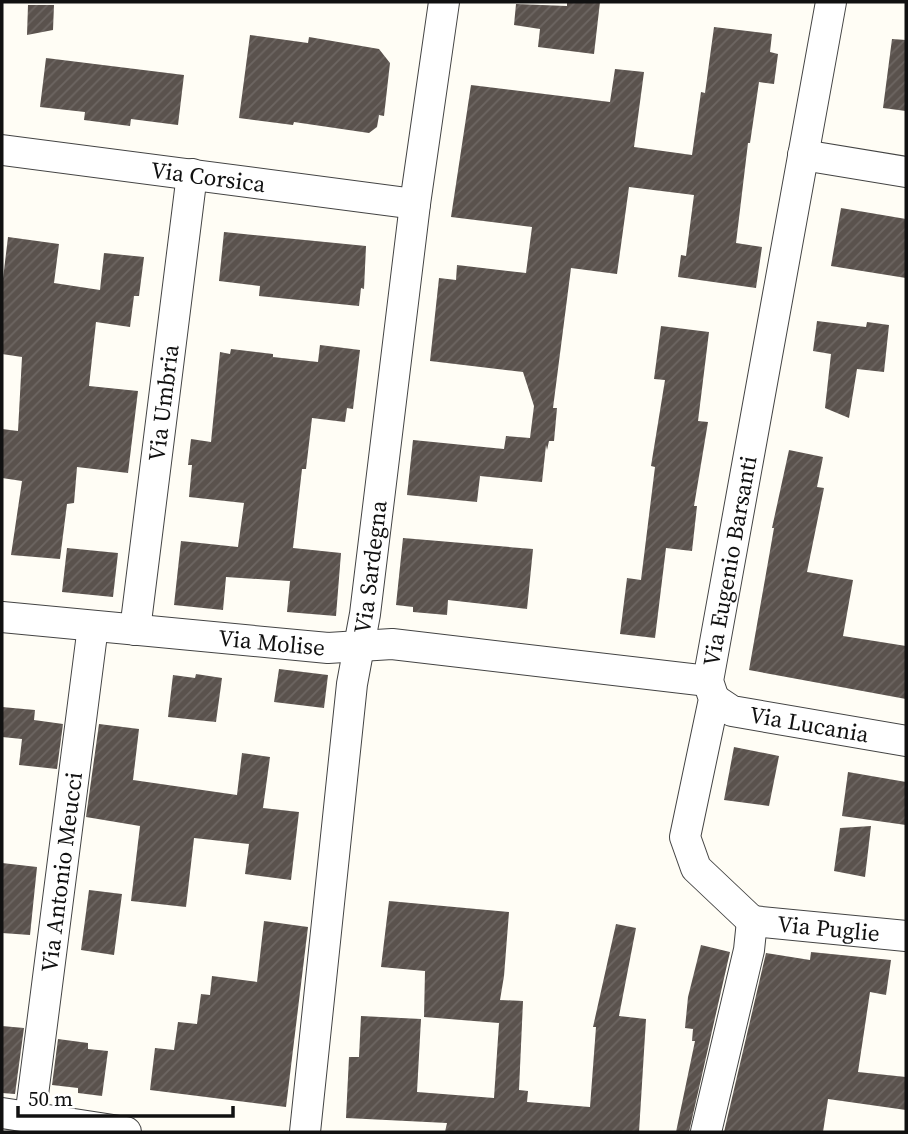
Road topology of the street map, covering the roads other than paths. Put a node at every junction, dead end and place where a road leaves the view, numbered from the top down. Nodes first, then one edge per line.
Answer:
1 (443, 2) edge
2 (831, 2) edge
3 (2, 149) edge
4 (803, 155) junction
5 (906, 172) edge
6 (192, 174) junction
7 (415, 204) junction
8 (2, 617) edge
9 (93, 626) junction
10 (135, 630) junction
11 (359, 646) junction
12 (711, 690) junction
13 (906, 741) edge
14 (752, 921) junction
15 (906, 936) edge
16 (16, 1116) edge
17 (126, 1132) edge
18 (305, 1132) edge
19 (706, 1132) edge

1 - 7 street, Via Sardegna
2 - 4 street, Via Eugenio Barsanti
3 - 6 street, Via Corsica
4 - 5 street
4 - 12 street, Via Eugenio Barsanti
6 - 7 street, Via Corsica
6 - 10 street, Via Umbria
7 - 11 street, Via Sardegna
8 - 9 street, Via Molise
9 - 10 street, Via Molise
9 - 16 street, Via Antonio Meucci
10 - 11 street, Via Molise
11 - 12 street, Via Molise
11 - 18 street, Via Sardegna
12 - 13 street, Via Lucania
12 - 14 street, Via Eugenio Barsanti
14 - 15 street, Via Puglie
14 - 19 street
16 - 17 street

